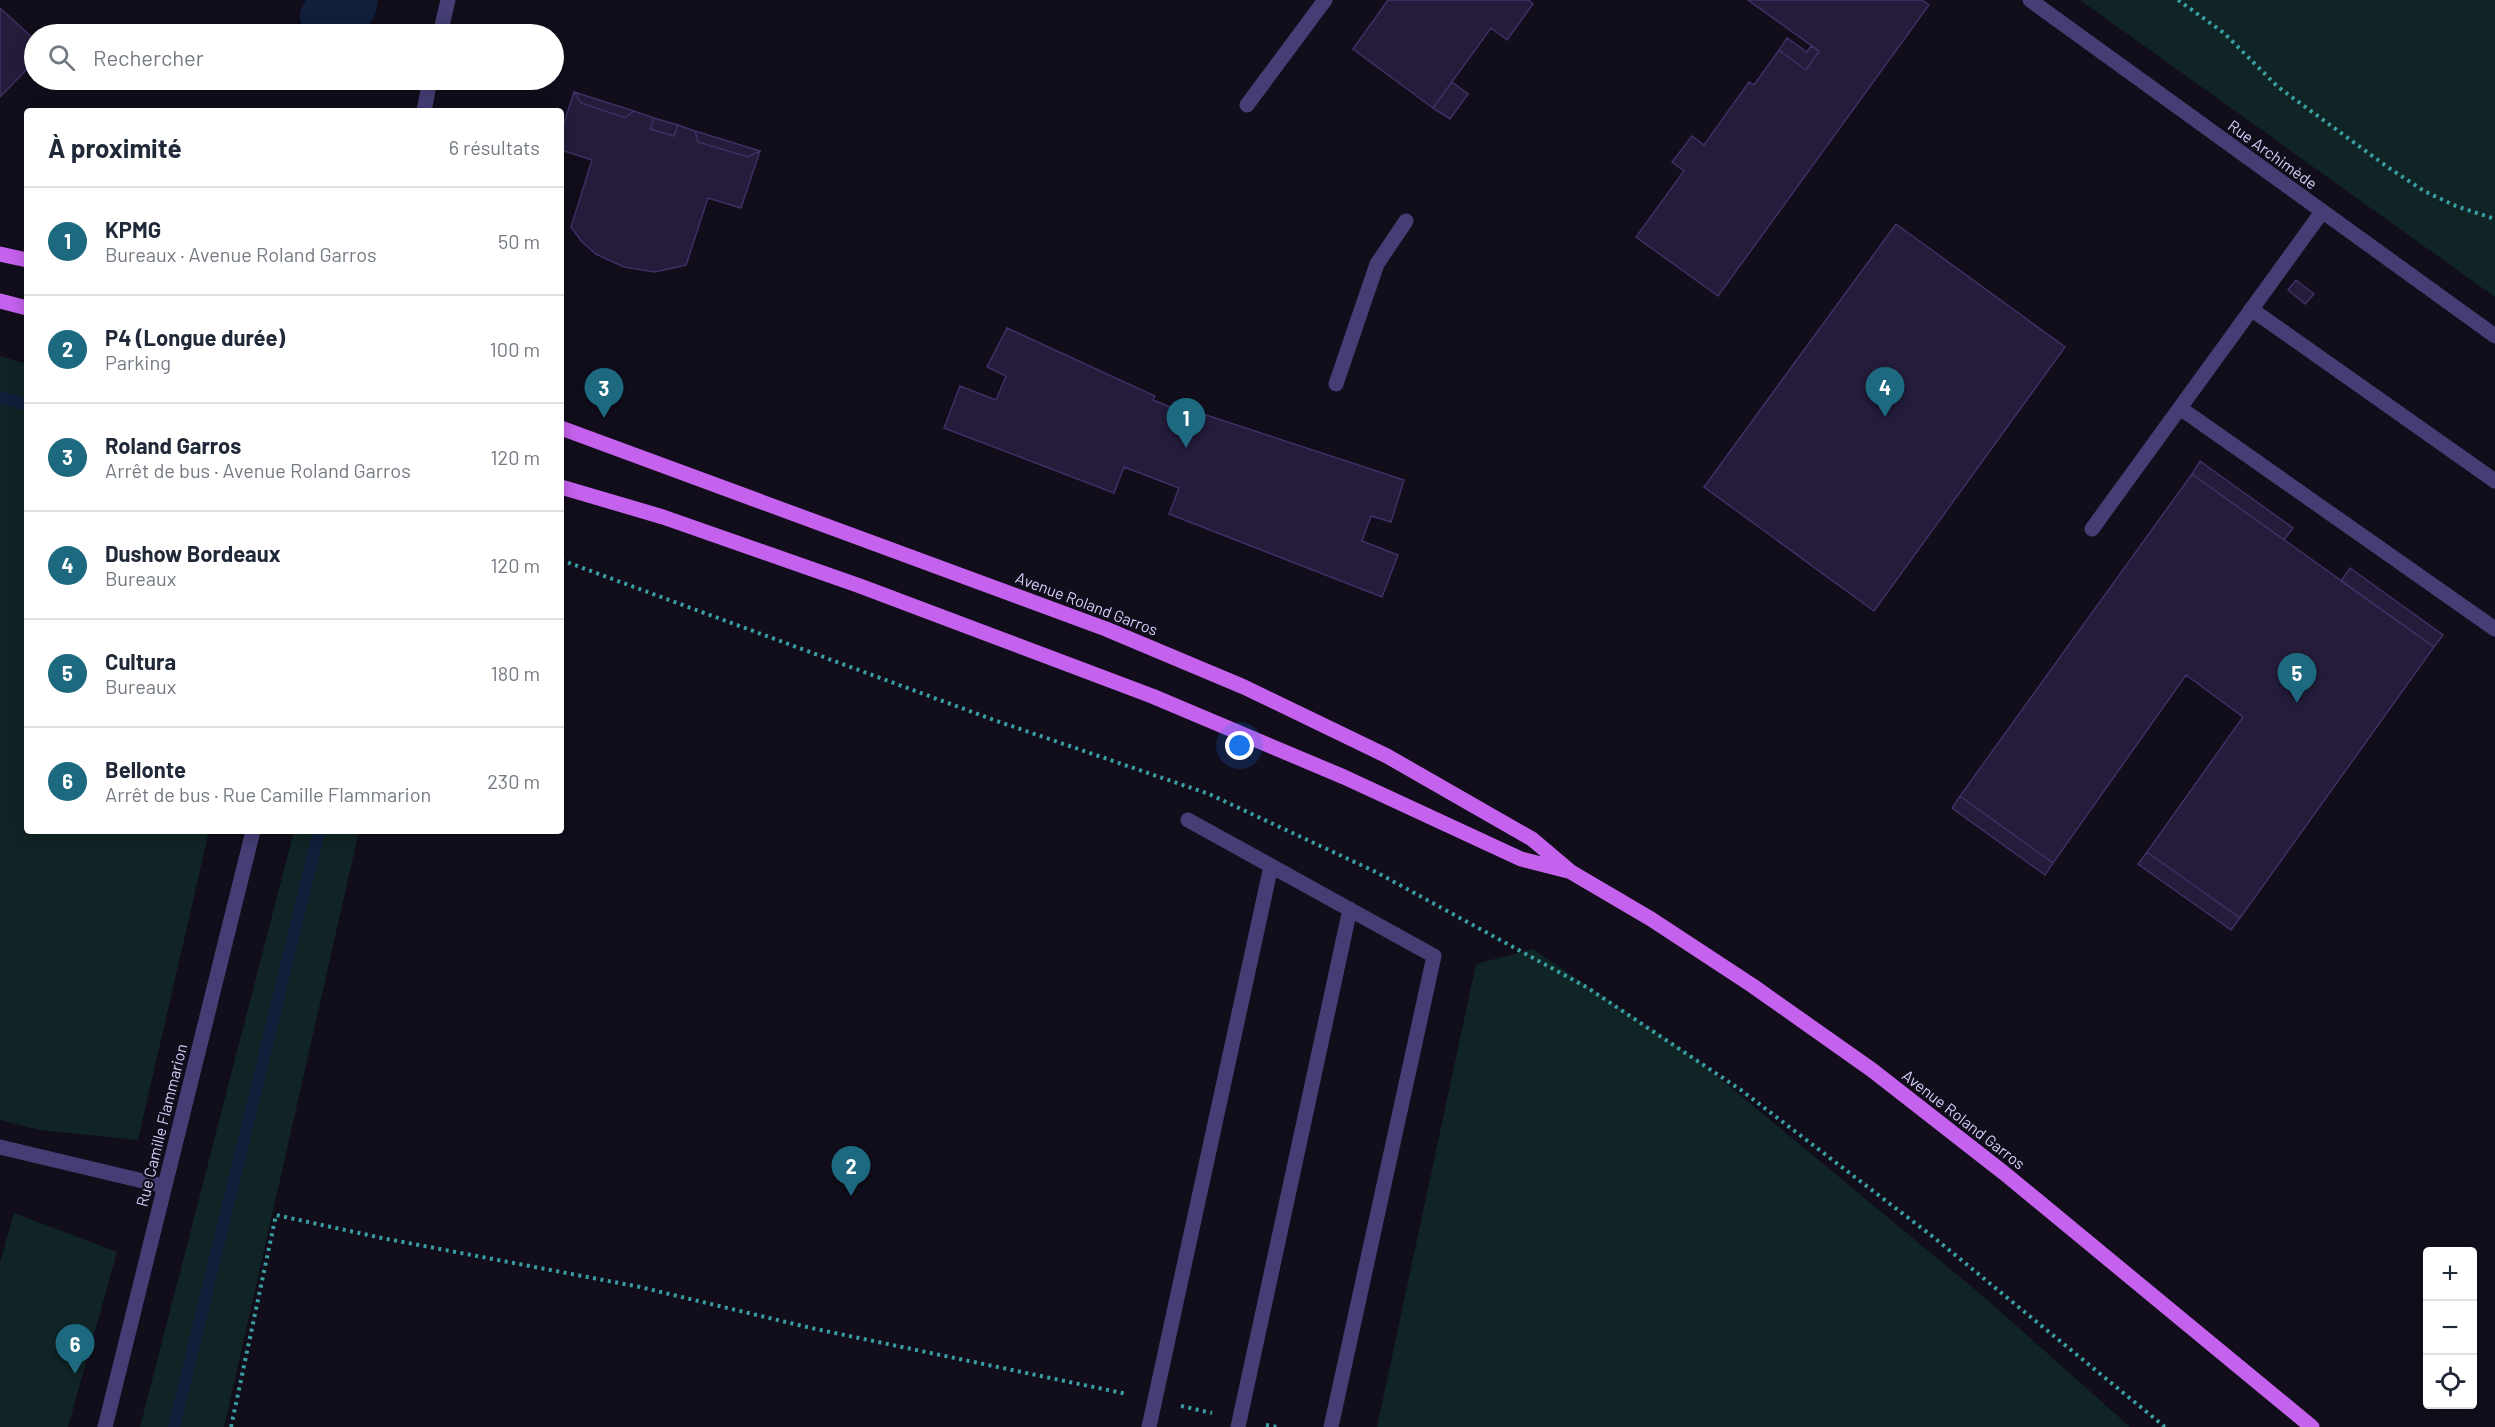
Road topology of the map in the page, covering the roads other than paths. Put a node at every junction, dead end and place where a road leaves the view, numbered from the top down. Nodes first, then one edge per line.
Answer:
1 (448, 0) edge
2 (1324, 0) edge
3 (2030, 0) edge
4 (442, 24) edge
5 (428, 90) edge
6 (1247, 105) dead end
7 (425, 108) edge
8 (2322, 212) junction
9 (1406, 221) dead end
10 (0, 254) edge
11 (24, 259) edge
12 (0, 301) edge
13 (24, 307) edge
14 (2251, 309) junction
15 (2495, 336) edge
16 (1336, 384) dead end
17 (2180, 408) junction
18 (564, 429) edge
19 (2495, 481) edge
20 (564, 488) edge
21 (2092, 529) dead end
22 (2492, 621) edge
23 (1188, 820) dead end
24 (252, 834) edge
25 (1271, 866) junction
26 (1571, 872) junction
27 (1350, 909) junction
28 (0, 1148) edge
29 (164, 1186) junction
30 (1239, 1423) edge
31 (105, 1427) edge
32 (1149, 1427) edge
33 (1332, 1427) edge
34 (2312, 1427) edge

1 - 4 street
2 - 6 street
3 - 8 street, Rue Archimède
5 - 7 street
8 - 14 street
8 - 15 street, Rue Archimède
9 - 16 street
10 - 11 main road
12 - 13 main road
14 - 17 street
14 - 19 street
17 - 21 street
17 - 22 street
18 - 26 main road, Avenue Roland Garros
20 - 26 main road, Avenue Roland Garros
23 - 25 street
24 - 29 street, Rue Camille Flammarion
25 - 27 street
25 - 32 street
26 - 34 main road, Avenue Roland Garros
27 - 30 street
27 - 33 street
28 - 29 street
29 - 31 street, Rue Camille Flammarion

